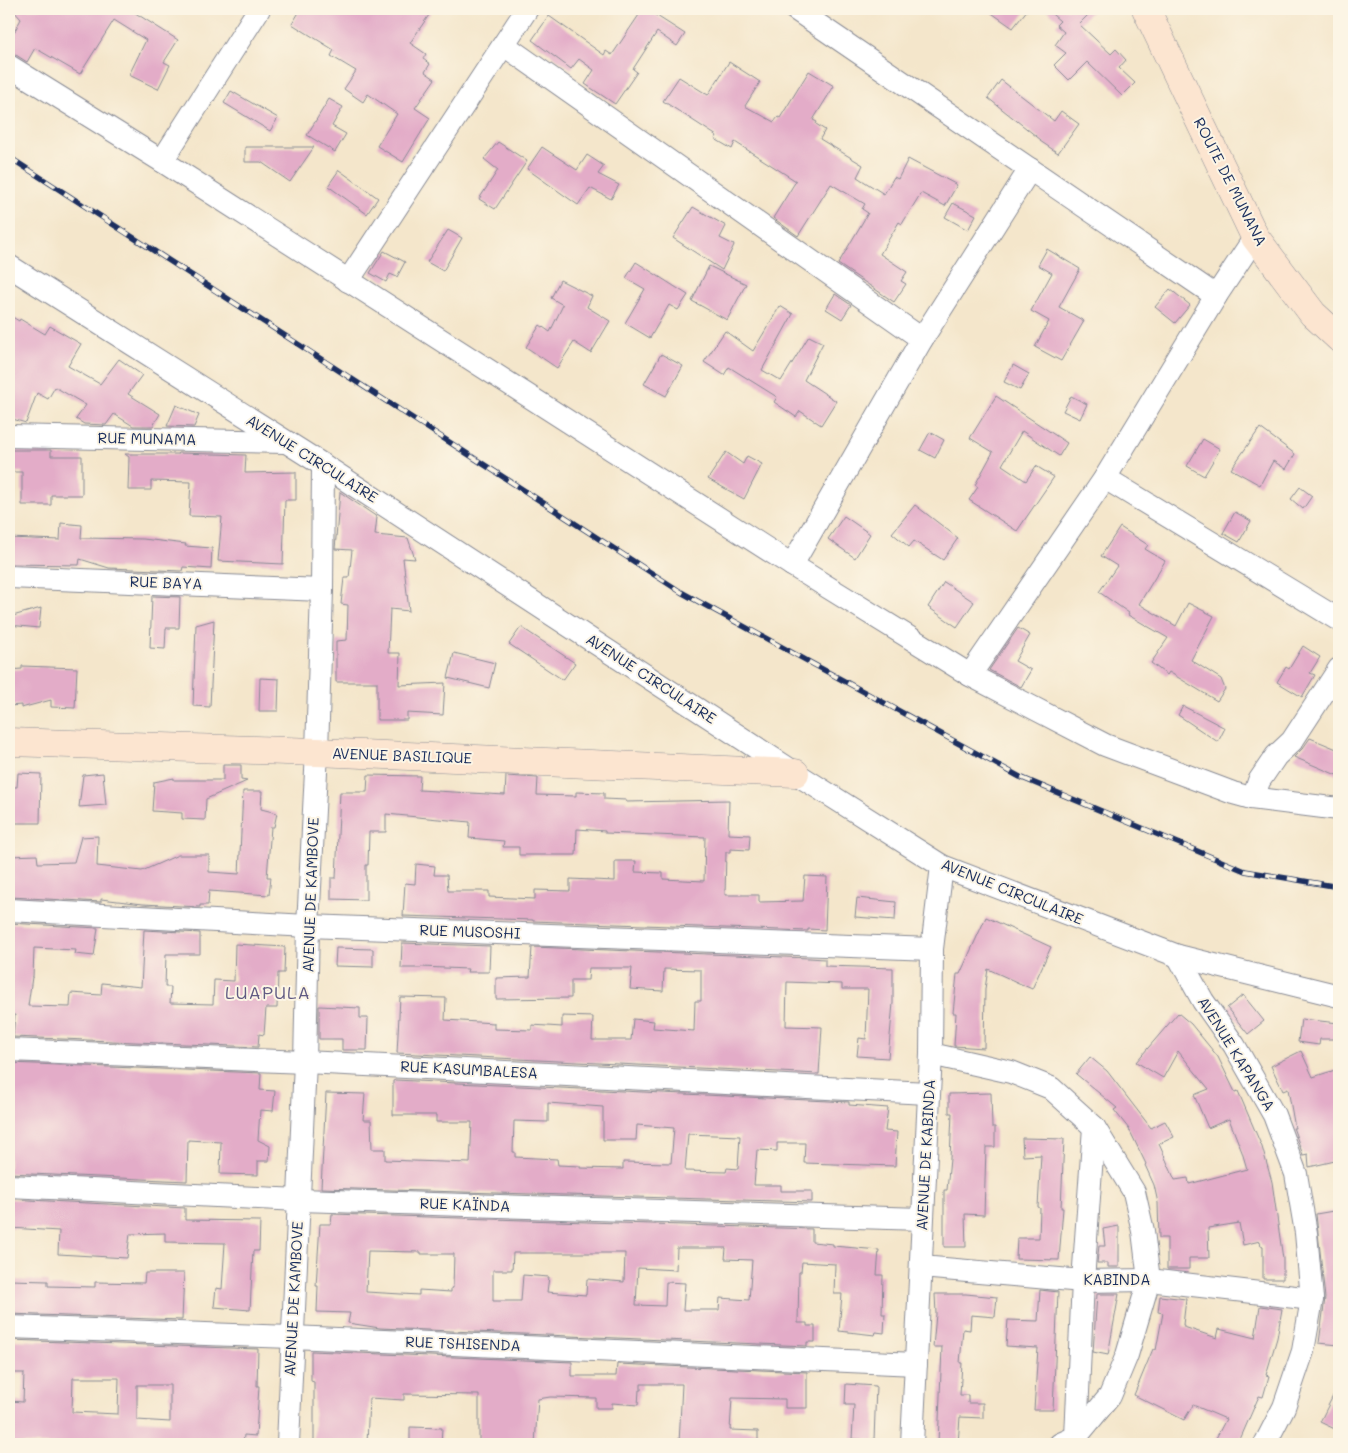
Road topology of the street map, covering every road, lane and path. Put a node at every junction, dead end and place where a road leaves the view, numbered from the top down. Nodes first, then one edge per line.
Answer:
1 (259, 9) edge
2 (527, 9) edge
3 (795, 9) edge
4 (1146, 9) edge
5 (504, 45) junction
6 (9, 66) edge
7 (162, 161) junction
8 (1030, 169) junction
9 (1255, 237) junction
10 (9, 266) edge
11 (348, 281) junction
12 (1216, 296) junction
13 (1339, 338) edge
14 (922, 339) junction
15 (9, 436) edge
16 (285, 442) junction
17 (323, 465) junction
18 (1106, 478) junction
19 (792, 565) junction
20 (9, 577) edge
21 (322, 590) junction
22 (1339, 620) edge
23 (1339, 669) edge
24 (970, 675) junction
25 (9, 742) edge
26 (317, 752) junction
27 (795, 773) junction
28 (1251, 798) junction
29 (1339, 809) edge
30 (942, 866) junction
31 (9, 910) edge
32 (308, 926) junction
33 (932, 949) junction
34 (1178, 956) junction
35 (1339, 996) edge
36 (9, 1050) edge
37 (931, 1054) junction
38 (305, 1062) junction
39 (928, 1093) junction
40 (1094, 1127) junction
41 (9, 1186) edge
42 (299, 1200) junction
43 (922, 1219) junction
44 (921, 1267) junction
45 (1149, 1280) junction
46 (1083, 1281) junction
47 (1312, 1300) junction
48 (9, 1327) edge
49 (292, 1337) junction
50 (916, 1364) junction
51 (1068, 1441) edge
52 (288, 1444) edge
53 (912, 1444) edge
54 (1266, 1444) edge

1 - 7 street
2 - 5 street
3 - 8 street
4 - 9 street, ROUTE DE MUNANA
5 - 11 street
5 - 14 street
6 - 7 street
7 - 11 street
8 - 12 street
8 - 14 street
9 - 12 street
9 - 13 street, ROUTE DE MUNANA
10 - 16 street, AVENUE CIRCULAIRE
11 - 19 street
12 - 18 street
14 - 19 street
15 - 16 street, RUE MUNAMA
16 - 17 street, AVENUE CIRCULAIRE
17 - 21 street, AVENUE DE KAMBOVE
17 - 27 street, AVENUE CIRCULAIRE
18 - 22 street
18 - 24 street
19 - 24 street
20 - 21 street, RUE BAYA
21 - 26 street, AVENUE DE KAMBOVE
23 - 28 street
24 - 28 street
25 - 26 street, AVENUE BASILIQUE
26 - 27 street, AVENUE BASILIQUE
26 - 32 street, AVENUE DE KAMBOVE
27 - 30 street, AVENUE CIRCULAIRE
28 - 29 street
30 - 33 street, AVENUE DE KABINDA
30 - 34 street, AVENUE CIRCULAIRE
31 - 32 street, RUE MUSOSHI
32 - 33 street, RUE MUSOSHI
32 - 38 street, AVENUE DE KAMBOVE
33 - 37 street, AVENUE DE KABINDA
34 - 35 street, AVENUE CIRCULAIRE
34 - 47 street, AVENUE KAPANGA
36 - 38 street, RUE KASUMBALESA
37 - 39 street, AVENUE DE KABINDA
37 - 40 street
38 - 39 street, RUE KASUMBALESA
38 - 42 street, AVENUE DE KAMBOVE
39 - 43 street, AVENUE DE KABINDA
40 - 45 street
40 - 46 street
41 - 42 street, RUE KAÏNDA
42 - 43 street, RUE KAÏNDA
42 - 49 street, AVENUE DE KAMBOVE
43 - 44 street, AVENUE DE KABINDA
44 - 46 street, KABINDA
44 - 50 street, AVENUE DE KABINDA
45 - 46 street, KABINDA
45 - 47 street, KABINDA
45 - 51 street
46 - 51 street
47 - 54 street, AVENUE KAPANGA
48 - 49 street, RUE TSHISENDA
49 - 50 street, RUE TSHISENDA
49 - 52 street, AVENUE DE KAMBOVE
50 - 53 street, AVENUE DE KABINDA

